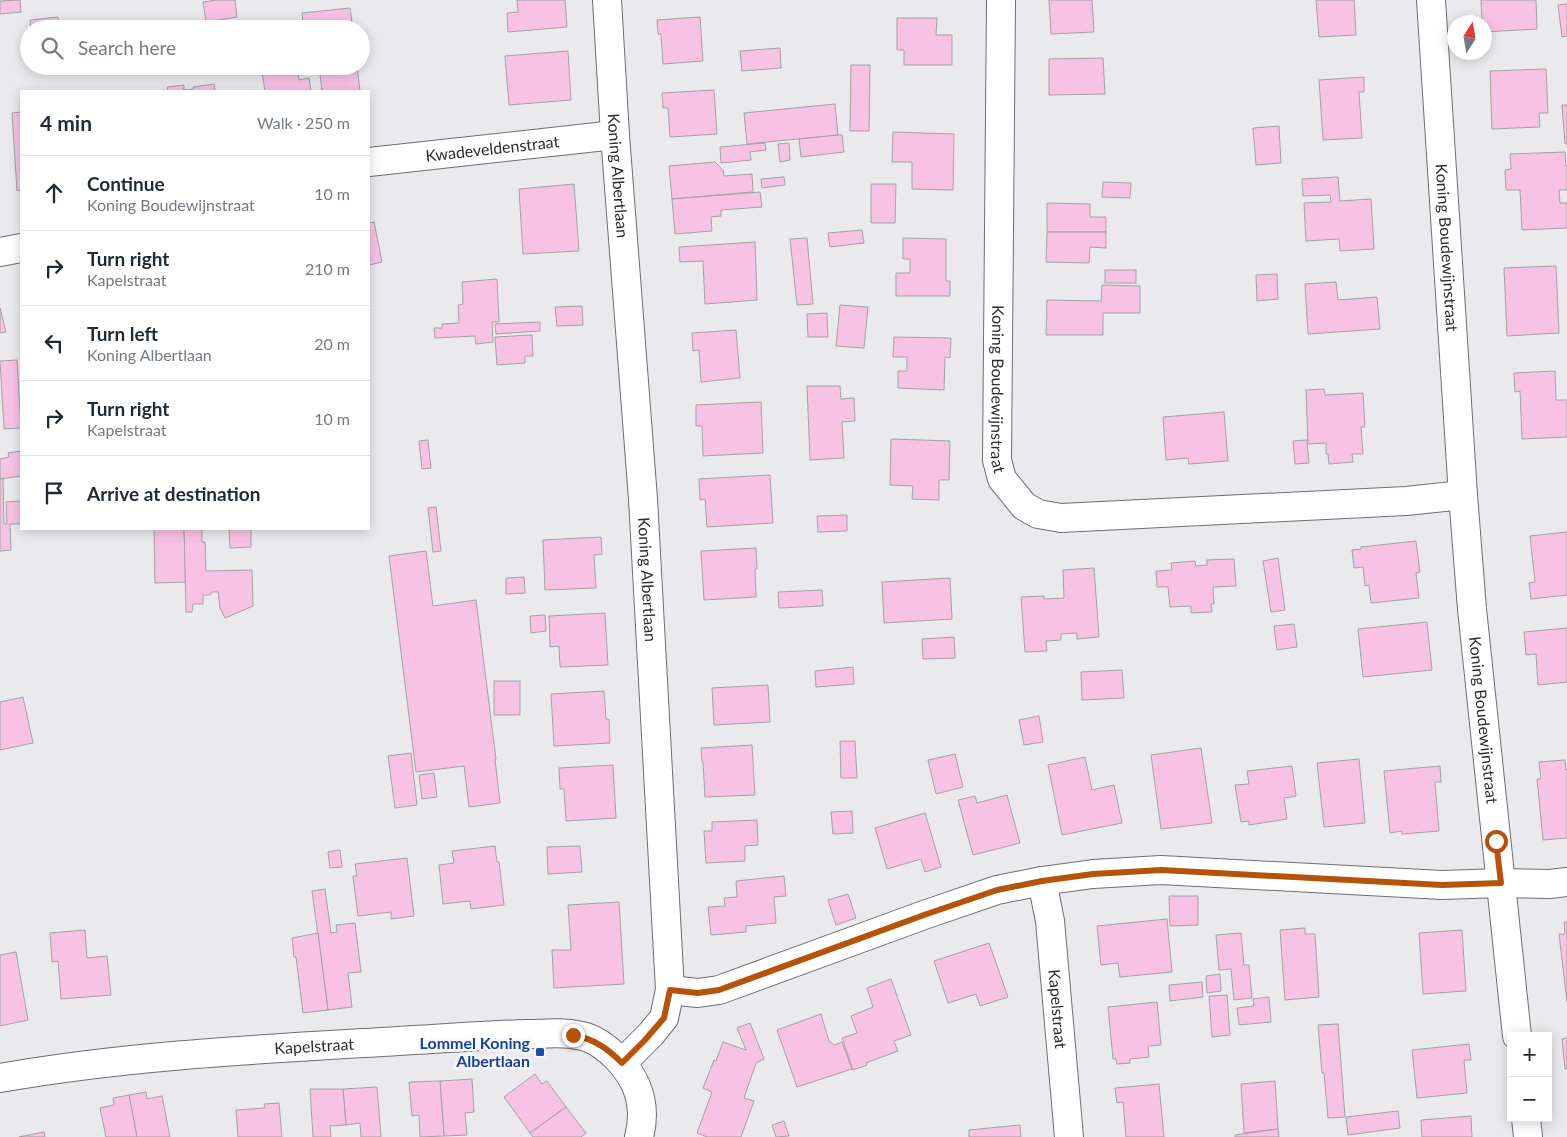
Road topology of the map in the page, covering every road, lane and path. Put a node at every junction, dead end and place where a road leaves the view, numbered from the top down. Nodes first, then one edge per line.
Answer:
1 (607, 0) edge
2 (1000, 0) edge
3 (1431, 0) edge
4 (616, 135) junction
5 (370, 162) edge
6 (20, 248) edge
7 (0, 252) edge
8 (1463, 495) junction
9 (1042, 881) junction
10 (1567, 882) edge
11 (1501, 883) junction
12 (670, 990) junction
13 (1517, 1032) edge
14 (622, 1063) junction
15 (0, 1078) edge
16 (1526, 1122) edge
17 (639, 1137) edge
18 (1068, 1137) edge
19 (1528, 1137) edge

1 - 4 street, Koning Albertlaan
2 - 8 street, Koning Boudewijnstraat
3 - 8 street, Koning Boudewijnstraat
4 - 5 street, Kwadeveldenstraat
4 - 12 street, Koning Albertlaan
6 - 7 street
8 - 11 street, Koning Boudewijnstraat
9 - 11 street
9 - 12 street
9 - 18 street, Kapelstraat
10 - 11 street
11 - 13 street, Koning Boudewijnstraat
12 - 14 street, Koning Albertlaan
14 - 15 street, Kapelstraat
14 - 17 street
16 - 19 street

